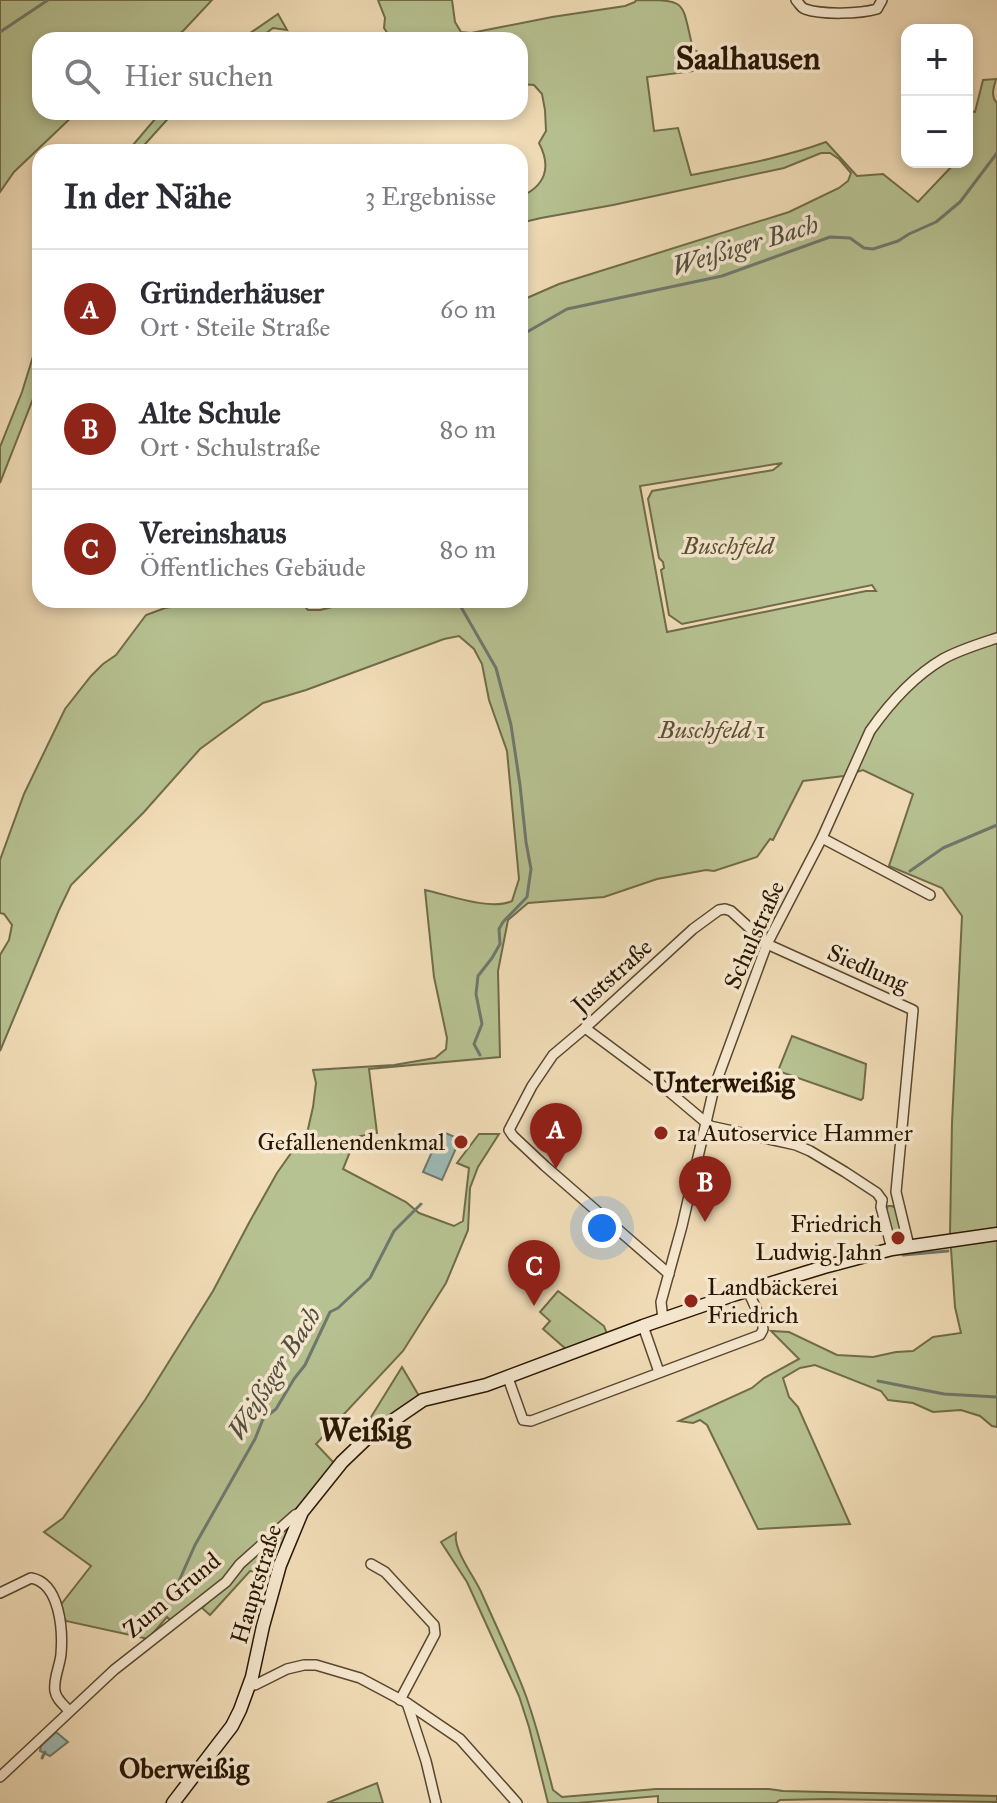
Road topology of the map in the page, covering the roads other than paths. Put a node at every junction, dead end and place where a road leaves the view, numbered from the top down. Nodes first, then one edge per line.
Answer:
1 (796, 0) edge
2 (882, 0) edge
3 (997, 638) edge
4 (822, 838) junction
5 (930, 895) dead end
6 (767, 944) junction
7 (585, 1028) junction
8 (706, 1122) junction
9 (896, 1198) junction
10 (882, 1200) junction
11 (997, 1234) edge
12 (909, 1246) junction
13 (892, 1249) junction
14 (669, 1274) junction
15 (748, 1291) junction
16 (663, 1319) junction
17 (643, 1326) junction
18 (659, 1372) junction
19 (508, 1378) junction
20 (302, 1512) junction
21 (371, 1564) dead end
22 (0, 1593) edge
23 (250, 1683) junction
24 (404, 1701) junction
25 (69, 1711) junction
26 (0, 1777) edge
27 (173, 1803) edge
28 (436, 1803) edge
29 (517, 1803) edge

1 - 2 street
3 - 4 street, Schulstraße
4 - 5 street
4 - 6 street, Schulstraße
6 - 7 street, Juststraße
6 - 8 street, Schulstraße
6 - 9 street, Siedlung
7 - 8 street
7 - 14 street, Juststraße
8 - 10 street
8 - 14 street, Schulstraße
9 - 10 street
9 - 12 street, Siedlung
10 - 13 street
11 - 12 street, Hauptstraße
12 - 13 street, Hauptstraße
13 - 15 street, Hauptstraße
14 - 16 street, Schulstraße
15 - 16 street, Hauptstraße
15 - 18 street
16 - 17 street, Hauptstraße
17 - 18 street
17 - 19 street, Hauptstraße
18 - 19 street
19 - 20 street, Hauptstraße
20 - 23 street, Hauptstraße
20 - 25 street, Zum Grund
21 - 24 street
22 - 25 street
23 - 24 street
23 - 27 street, Hauptstraße
24 - 28 street
24 - 29 street
25 - 26 street, Zum Grund

